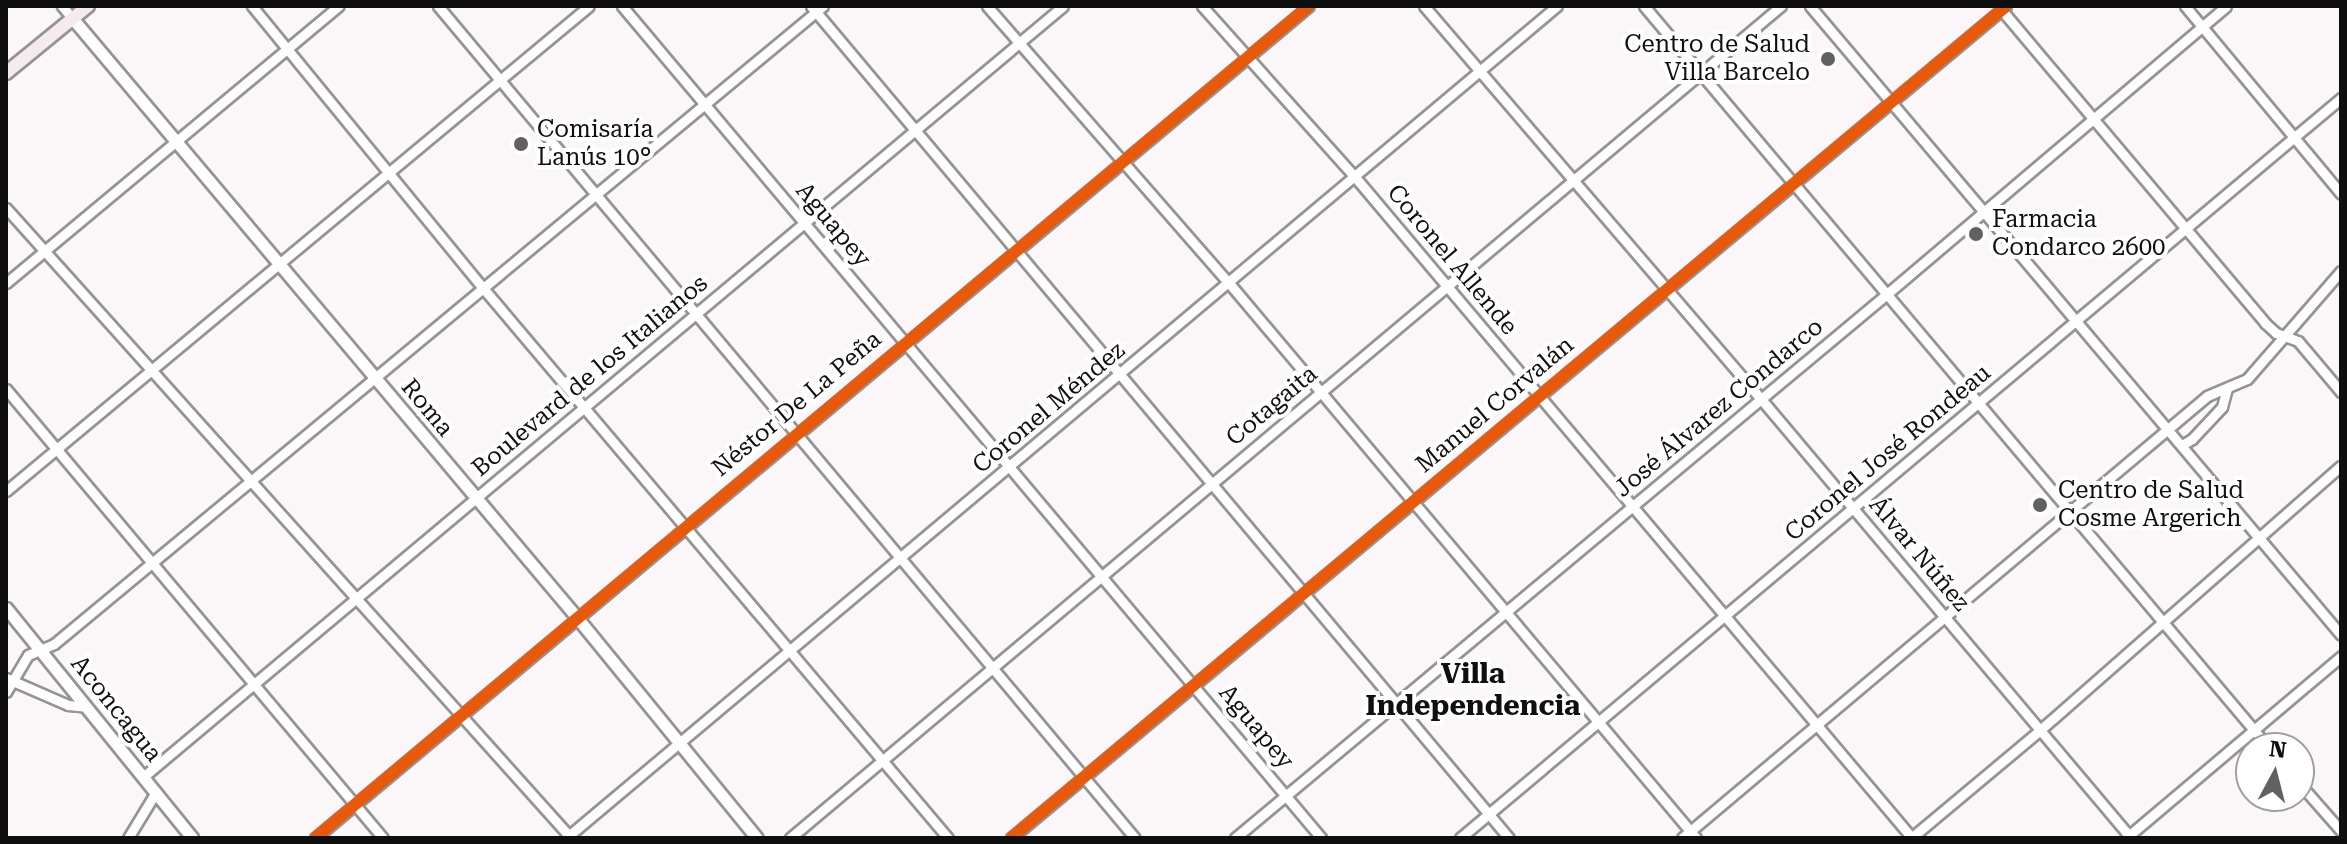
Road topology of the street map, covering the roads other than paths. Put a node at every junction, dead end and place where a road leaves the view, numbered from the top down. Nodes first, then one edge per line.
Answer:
1 (62, 6) edge
2 (88, 6) edge
3 (252, 6) edge
4 (339, 6) edge
5 (438, 6) edge
6 (589, 6) edge
7 (622, 6) edge
8 (987, 6) edge
9 (1063, 6) edge
10 (1202, 6) edge
11 (1309, 6) edge
12 (1424, 6) edge
13 (1557, 6) edge
14 (1644, 6) edge
15 (1781, 6) edge
16 (1810, 6) edge
17 (2185, 6) edge
18 (2226, 6) edge
19 (2002, 7) edge
20 (817, 8) edge
21 (73, 19) junction
22 (2202, 26) junction
23 (1019, 43) junction
24 (288, 48) junction
25 (1247, 56) junction
26 (1479, 69) junction
27 (6, 73) edge
28 (1703, 73) junction
29 (499, 80) junction
30 (2341, 98) edge
31 (1891, 101) junction
32 (705, 104) junction
33 (2093, 120) junction
34 (915, 130) junction
35 (2295, 137) junction
36 (177, 142) junction
37 (1123, 162) junction
38 (389, 171) junction
39 (1355, 177) junction
40 (1573, 179) junction
41 (1795, 183) junction
42 (594, 194) junction
43 (2341, 194) edge
44 (6, 208) edge
45 (1983, 212) junction
46 (805, 223) junction
47 (2185, 229) junction
48 (45, 251) junction
49 (1016, 252) junction
50 (278, 265) junction
51 (2341, 271) edge
52 (6, 283) edge
53 (1229, 283) junction
54 (1448, 286) junction
55 (483, 288) junction
56 (1667, 288) junction
57 (1888, 293) junction
58 (694, 314) junction
59 (2075, 322) junction
60 (2283, 337) junction
61 (904, 342) junction
62 (151, 372) junction
63 (1120, 376) junction
64 (374, 378) junction
65 (2227, 388) junction
66 (6, 389) edge
67 (1321, 392) junction
68 (2341, 392) edge
69 (1541, 395) junction
70 (1761, 399) junction
71 (1979, 403) junction
72 (584, 407) junction
73 (2168, 433) junction
74 (795, 435) junction
75 (2182, 445) junction
76 (56, 448) junction
77 (1009, 466) junction
78 (2341, 466) edge
79 (252, 481) junction
80 (1211, 483) junction
81 (6, 491) edge
82 (474, 500) junction
83 (1413, 502) junction
84 (1632, 505) junction
85 (1854, 508) junction
86 (2071, 513) junction
87 (686, 527) junction
88 (2258, 538) junction
89 (901, 558) junction
90 (153, 563) junction
91 (1102, 576) junction
92 (1305, 595) junction
93 (357, 599) junction
94 (6, 608) edge
95 (1505, 612) junction
96 (1725, 615) junction
97 (1945, 617) junction
98 (579, 620) junction
99 (2163, 623) junction
100 (2341, 635) edge
101 (39, 649) junction
102 (791, 652) junction
103 (2341, 656) edge
104 (992, 667) junction
105 (9, 680) edge
106 (254, 684) junction
107 (1194, 687) junction
108 (6, 692) edge
109 (1396, 702) junction
110 (86, 707) junction
111 (463, 715) junction
112 (1599, 722) junction
113 (1816, 724) junction
114 (2040, 730) junction
115 (2254, 731) junction
116 (679, 744) junction
117 (882, 760) junction
118 (143, 777) junction
119 (1084, 777) junction
120 (156, 792) junction
121 (1286, 796) junction
122 (2315, 801) edge
123 (355, 805) junction
124 (1489, 814) junction
125 (2341, 831) edge
126 (1689, 836) edge
127 (568, 837) edge
128 (2129, 837) edge
129 (128, 838) edge
130 (192, 838) edge
131 (315, 838) edge
132 (383, 838) edge
133 (757, 838) edge
134 (790, 838) edge
135 (948, 838) edge
136 (1011, 838) edge
137 (1135, 838) edge
138 (1235, 838) edge
139 (1321, 838) edge
140 (1460, 838) edge
141 (1509, 838) edge
142 (1912, 838) edge

1 - 21 street, Roma
2 - 21 main road
3 - 24 street
4 - 24 street
5 - 29 street
6 - 29 street
7 - 32 street, Aguapey
8 - 23 street
9 - 23 street, Boulevard de los Italianos
10 - 25 street, Coronel Allende
11 - 25 street, Néstor De La Peña
12 - 26 street, Álvar Núñez
13 - 26 street, Coronel Méndez
14 - 28 street
15 - 28 street, Cotagaita
16 - 31 street
17 - 22 street
18 - 22 street, José Álvarez Condarco
19 - 31 street, Manuel Corvalán
19 - 33 street
20 - 32 street
20 - 34 street
21 - 27 main road
21 - 36 street, Roma
22 - 33 street, José Álvarez Condarco
22 - 35 street
23 - 34 street, Boulevard de los Italianos
23 - 37 street
24 - 36 street
24 - 38 street
25 - 37 street, Néstor De La Peña
25 - 39 street, Coronel Allende
26 - 39 street, Coronel Méndez
26 - 40 street, Álvar Núñez
28 - 40 street, Cotagaita
28 - 41 street
29 - 38 street
29 - 42 street
30 - 35 street, Coronel José Rondeau
31 - 41 street, Manuel Corvalán
31 - 45 street
32 - 42 street
32 - 46 street, Aguapey
33 - 45 street, José Álvarez Condarco
33 - 47 street
34 - 46 street, Boulevard de los Italianos
34 - 49 street
35 - 43 street
35 - 47 street, Coronel José Rondeau
36 - 48 street
36 - 50 street, Roma
37 - 49 street, Néstor De La Peña
37 - 53 street
38 - 50 street
38 - 55 street
39 - 53 street, Coronel Méndez
39 - 54 street, Coronel Allende
40 - 54 street, Cotagaita
40 - 56 street, Álvar Núñez
41 - 56 street, Manuel Corvalán
41 - 57 street
42 - 55 street
42 - 58 street
44 - 48 street
45 - 57 street, José Álvarez Condarco
45 - 59 street
46 - 58 street, Boulevard de los Italianos
46 - 61 street, Aguapey
47 - 59 street, Coronel José Rondeau
47 - 60 street
48 - 52 street
48 - 62 street
49 - 61 street, Néstor De La Peña
49 - 63 street
50 - 62 street
50 - 64 street, Roma
51 - 60 street
53 - 63 street, Coronel Méndez
53 - 67 street
54 - 67 street, Cotagaita
54 - 69 street, Coronel Allende
55 - 64 street
55 - 72 street
56 - 69 street, Manuel Corvalán
56 - 70 street, Álvar Núñez
57 - 70 street, José Álvarez Condarco
57 - 71 street
58 - 72 street, Boulevard de los Italianos
58 - 74 street
59 - 71 street, Coronel José Rondeau
59 - 73 street
60 - 65 street
60 - 68 street
61 - 74 street, Néstor De La Peña
61 - 77 street, Aguapey
62 - 76 street
62 - 79 street
63 - 77 street, Coronel Méndez
63 - 80 street
64 - 79 street
64 - 82 street, Roma
65 - 73 street
65 - 75 street
66 - 76 street
67 - 80 street, Cotagaita
67 - 83 street
69 - 83 street, Manuel Corvalán
69 - 84 street, Coronel Allende
70 - 84 street, José Álvarez Condarco
70 - 85 street, Álvar Núñez
71 - 85 street, Coronel José Rondeau
71 - 86 street
72 - 82 street, Boulevard de los Italianos
72 - 87 street
73 - 75 street
73 - 86 street
74 - 87 street, Néstor De La Peña
74 - 89 street
75 - 88 street
76 - 81 street
76 - 90 street
77 - 89 street, Coronel Méndez
77 - 91 street, Aguapey
78 - 88 street
79 - 90 street
79 - 93 street
80 - 91 street, Cotagaita
80 - 92 street
82 - 93 street, Boulevard de los Italianos
82 - 98 street, Roma
83 - 92 street, Manuel Corvalán
83 - 95 street
84 - 95 street, José Álvarez Condarco
84 - 96 street, Coronel Allende
85 - 96 street, Coronel José Rondeau
85 - 97 street, Álvar Núñez
86 - 97 street
86 - 99 street
87 - 98 street, Néstor De La Peña
87 - 102 street
88 - 99 street
88 - 100 street
89 - 102 street, Coronel Méndez
89 - 104 street
90 - 101 street
90 - 106 street
91 - 104 street, Cotagaita
91 - 107 street, Aguapey
92 - 107 street, Manuel Corvalán
92 - 109 street
93 - 106 street, Boulevard de los Italianos
93 - 111 street
94 - 101 street, Aconcagua
95 - 109 street, José Álvarez Condarco
95 - 112 street
96 - 112 street, Coronel José Rondeau
96 - 113 street, Coronel Allende
97 - 113 street
97 - 114 street, Álvar Núñez
98 - 111 street, Néstor De La Peña
98 - 116 street, Roma
99 - 114 street
99 - 115 street
101 - 105 street
101 - 110 street, Aconcagua
102 - 116 street, Coronel Méndez
102 - 117 street
103 - 115 street
104 - 117 street, Cotagaita
104 - 119 street
105 - 108 street
105 - 110 street
106 - 118 street, Boulevard de los Italianos
106 - 123 street
107 - 119 street, Manuel Corvalán
107 - 121 street, Aguapey
109 - 121 street, José Álvarez Condarco
109 - 124 street
110 - 118 street, Aconcagua
111 - 123 street, Néstor De La Peña
111 - 127 street
112 - 124 street, Coronel José Rondeau
112 - 126 street
113 - 126 street
113 - 142 street, Coronel Allende
114 - 128 street, Álvar Núñez
114 - 142 street
115 - 128 street
116 - 127 street, Coronel Méndez
116 - 133 street, Roma
117 - 134 street, Cotagaita
117 - 135 street
118 - 120 street, Aconcagua
119 - 136 street, Manuel Corvalán
119 - 137 street
120 - 129 street
120 - 130 street, Aconcagua
121 - 138 street, José Álvarez Condarco
121 - 139 street, Aguapey
122 - 125 street
123 - 131 street, Néstor De La Peña
123 - 132 street
124 - 140 street, Coronel José Rondeau
124 - 141 street

